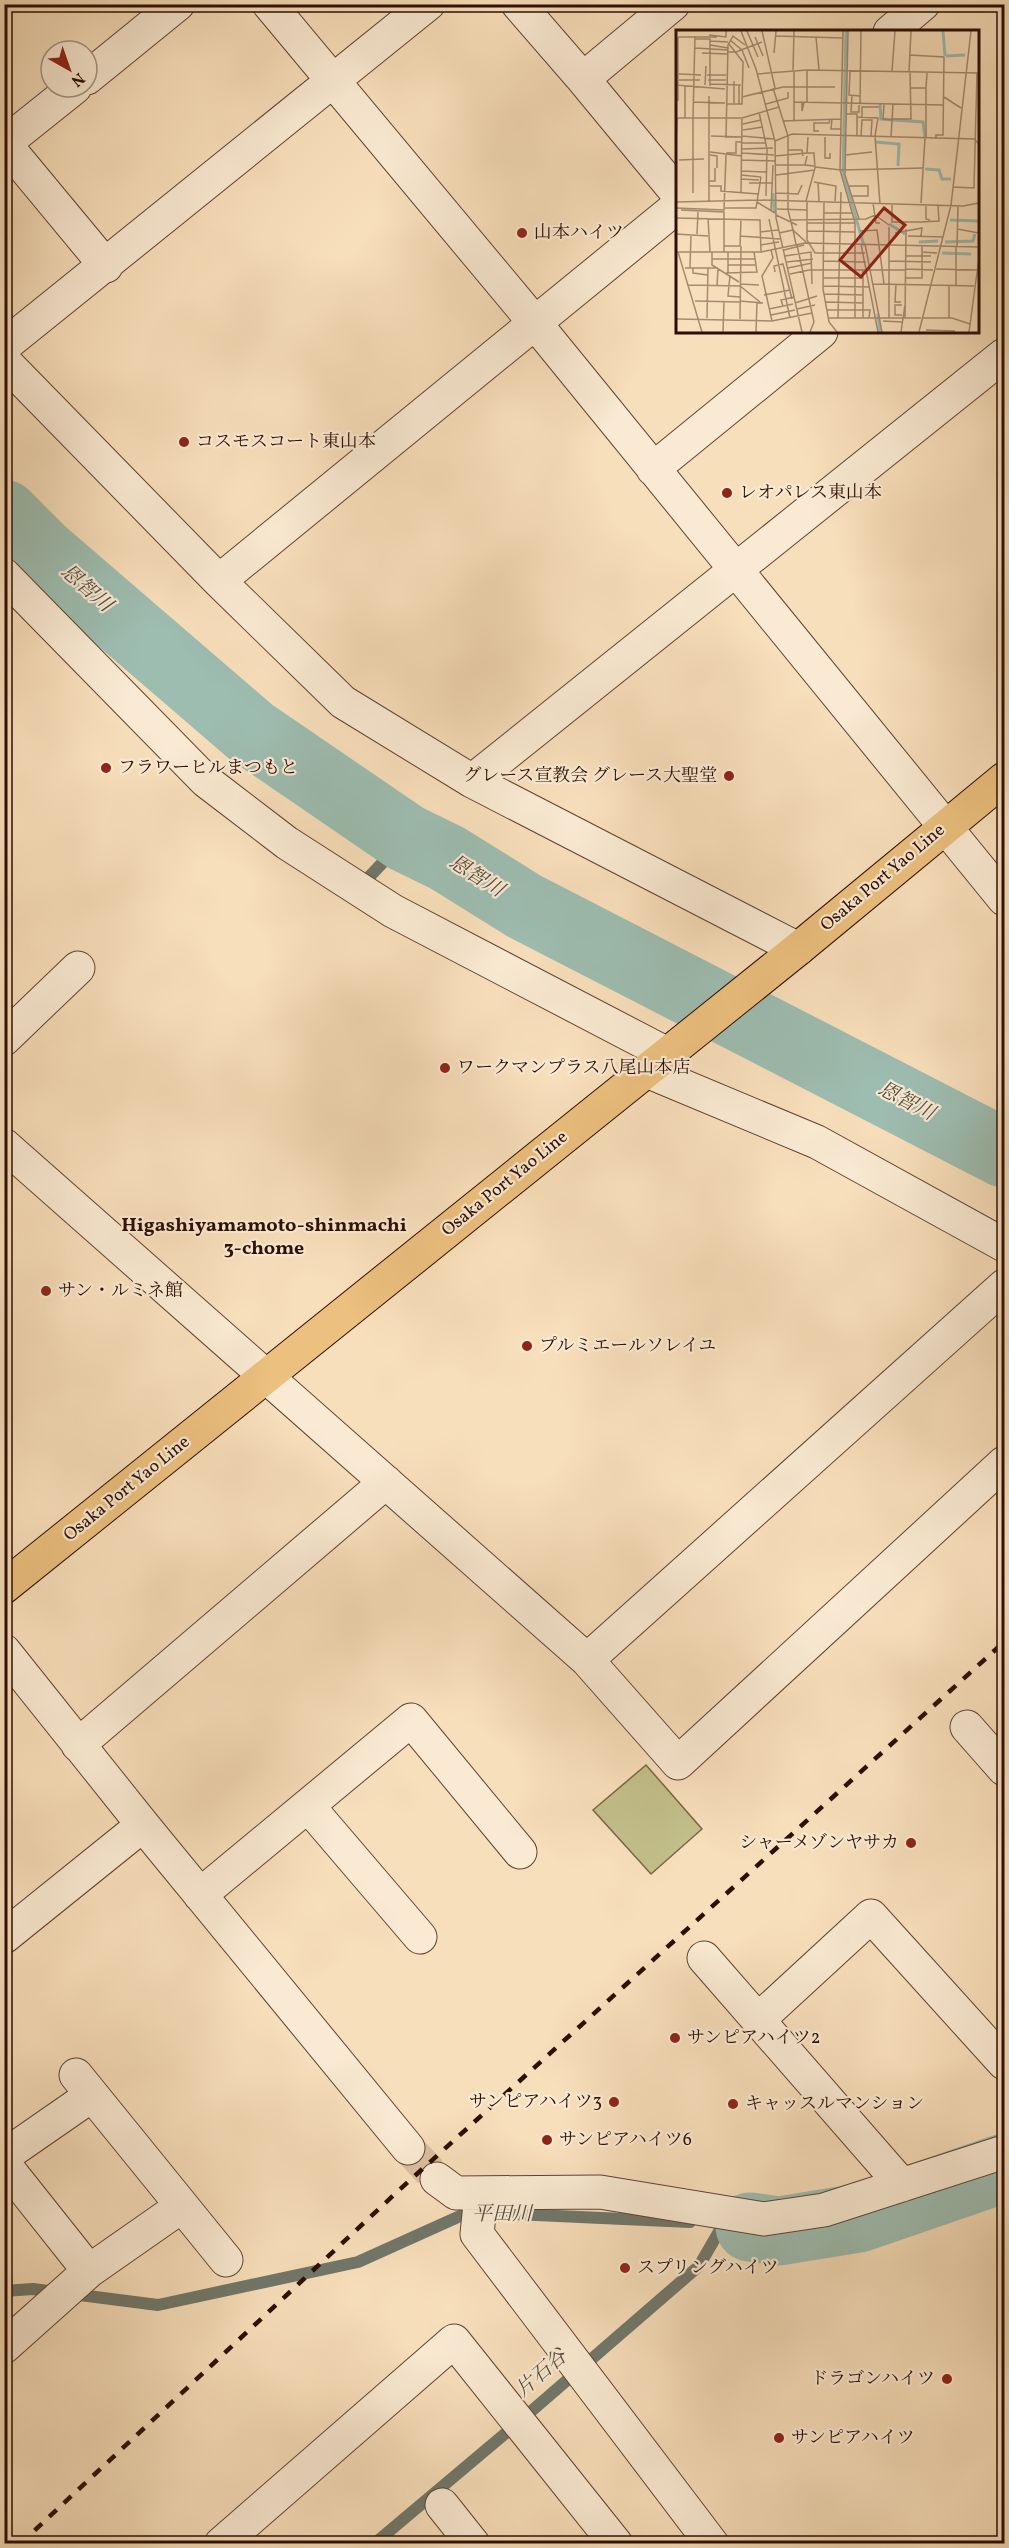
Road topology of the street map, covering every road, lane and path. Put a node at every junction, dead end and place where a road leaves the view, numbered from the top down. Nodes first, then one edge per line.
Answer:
1 (178, 4) edge
2 (269, 4) edge
3 (428, 4) edge
4 (518, 4) edge
5 (673, 4) edge
6 (923, 4) edge
7 (892, 30) edge
8 (99, 68) edge
9 (583, 79) junction
10 (334, 82) junction
11 (60, 99) edge
12 (5, 143) edge
13 (676, 193) edge
14 (676, 208) edge
15 (106, 266) junction
16 (535, 323) junction
17 (820, 333) edge
18 (4, 346) edge
19 (1005, 355) edge
20 (4, 361) edge
21 (653, 470) junction
22 (736, 571) junction
23 (4, 575) edge
24 (219, 581) junction
25 (1005, 779) edge
26 (472, 781) junction
27 (944, 828) junction
28 (1005, 899) edge
29 (798, 949) junction
30 (78, 968) dead end
31 (4, 1039) edge
32 (657, 1062) junction
33 (4, 1145) edge
34 (1005, 1245) edge
35 (1005, 1286) edge
36 (266, 1377) junction
37 (1005, 1463) edge
38 (386, 1482) junction
39 (4, 1587) edge
40 (4, 1651) edge
41 (587, 1660) junction
42 (967, 1727) dead end
43 (78, 1744) junction
44 (1005, 1769) edge
45 (308, 1806) junction
46 (142, 1825) junction
47 (520, 1852) dead end
48 (200, 1895) junction
49 (4, 1937) edge
50 (420, 1937) dead end
51 (704, 1958) dead end
52 (758, 2020) junction
53 (1005, 2063) edge
54 (408, 2148) tunnel mouth
55 (1005, 2152) edge
56 (4, 2156) edge
57 (4, 2164) edge
58 (437, 2179) tunnel mouth
59 (902, 2185) junction
60 (481, 2194) junction
61 (182, 2206) junction
62 (226, 2260) dead end
63 (74, 2285) junction
64 (4, 2347) edge
65 (442, 2505) dead end
66 (221, 2544) edge
67 (473, 2544) edge
68 (616, 2544) edge
69 (712, 2544) edge

1 - 8 street
2 - 10 street
3 - 10 street
4 - 9 street
5 - 9 street
6 - 7 street
9 - 13 street
10 - 15 street
10 - 16 street
11 - 12 street
12 - 15 street
14 - 16 street
15 - 18 street
16 - 21 street
16 - 24 street
17 - 21 street
19 - 22 street
20 - 24 street
21 - 22 street
22 - 26 street
22 - 27 street
23 - 32 street
24 - 26 street
25 - 27 main road, Osaka Port Yao Line
26 - 29 street
27 - 28 street
27 - 29 main road, Osaka Port Yao Line
29 - 32 main road, Osaka Port Yao Line
30 - 31 street
32 - 34 street
32 - 36 main road, Osaka Port Yao Line
33 - 36 street
35 - 41 street
36 - 38 street
36 - 39 main road, Osaka Port Yao Line
37 - 41 street
38 - 41 street
38 - 43 street
40 - 43 street
42 - 44 street
43 - 46 street
45 - 47 street
45 - 48 street
45 - 50 street
46 - 48 street
46 - 49 street
48 - 54 street
51 - 52 street
52 - 53 street
52 - 59 street
55 - 59 street
56 - 61 street
57 - 63 street
58 - 60 street
59 - 60 street
60 - 69 street
61 - 62 street
61 - 63 street
63 - 64 street
65 - 67 street
66 - 68 street

